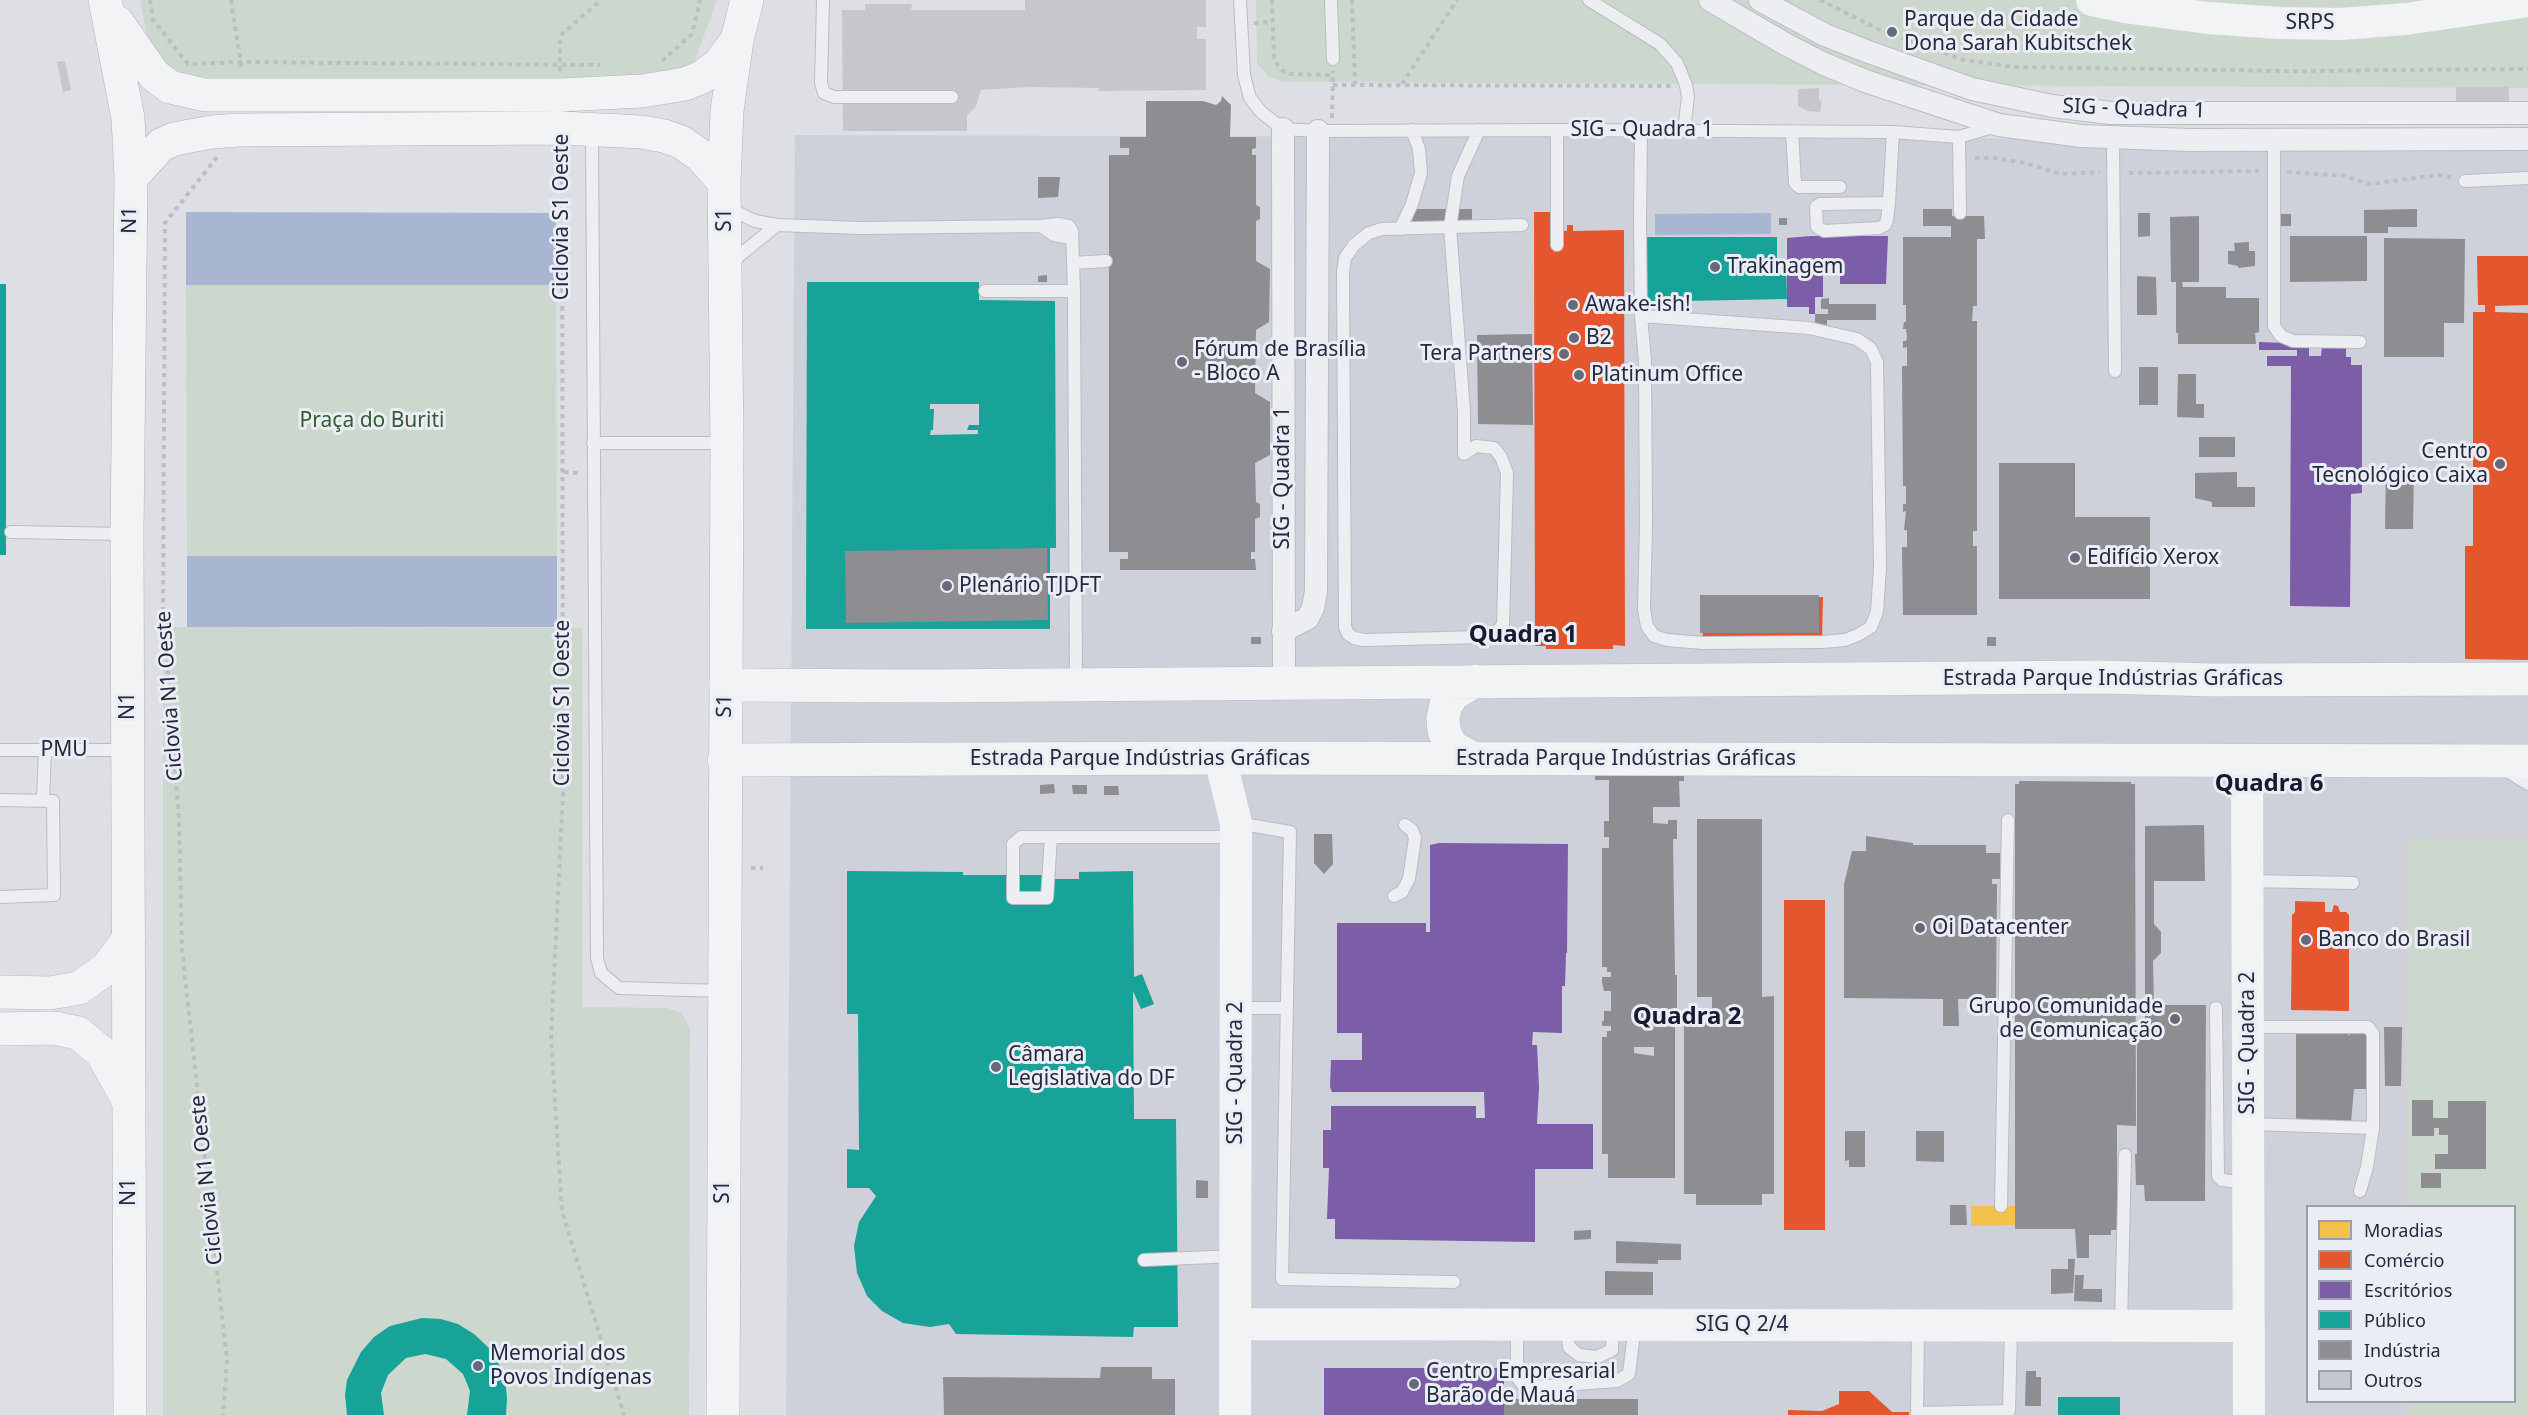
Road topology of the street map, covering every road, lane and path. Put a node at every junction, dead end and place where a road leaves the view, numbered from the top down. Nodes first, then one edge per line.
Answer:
1 (150, 0) edge
2 (231, 0) edge
3 (601, 0) edge
4 (700, 0) edge
5 (747, 0) edge
6 (823, 0) edge
7 (1240, 0) edge
8 (1272, 0) edge
9 (1331, 0) edge
10 (1352, 0) edge
11 (1457, 0) edge
12 (1589, 0) edge
13 (1710, 0) edge
14 (1760, 0) edge
15 (1820, 0) edge
16 (2092, 0) edge
17 (2528, 1) edge
18 (106, 3) edge
19 (737, 40) junction
20 (1333, 59) joint
21 (241, 62) junction
22 (607, 65) dead end
23 (655, 67) dead end
24 (2528, 69) edge
25 (1333, 75) junction
26 (560, 79) junction
27 (1355, 84) junction
28 (1333, 85) junction
29 (1401, 85) junction
30 (1686, 85) junction
31 (241, 95) junction
32 (952, 97) dead end
33 (2528, 113) edge
34 (1999, 125) junction
35 (577, 129) junction
36 (1283, 129) junction
37 (239, 130) junction
38 (1412, 130) junction
39 (1479, 130) junction
40 (1557, 130) junction
41 (1641, 130) junction
42 (1684, 130) junction
43 (1325, 131) junction
44 (1792, 132) junction
45 (1893, 132) junction
46 (1959, 137) junction
47 (2113, 138) junction
48 (2274, 138) junction
49 (2528, 139) edge
50 (1959, 158) junction
51 (2274, 171) junction
52 (2114, 172) junction
53 (131, 177) junction
54 (2528, 178) edge
55 (2465, 181) joint
56 (1840, 187) dead end
57 (725, 194) junction
58 (1889, 203) junction
59 (1960, 213) dead end
60 (777, 225) junction
61 (1522, 225) dead end
62 (1450, 227) junction
63 (1400, 229) junction
64 (1557, 245) dead end
65 (1106, 261) dead end
66 (1072, 263) junction
67 (725, 272) junction
68 (985, 291) dead end
69 (1074, 291) junction
70 (1641, 316) junction
71 (2360, 342) dead end
72 (2115, 371) dead end
73 (593, 443) junction
74 (727, 443) junction
75 (11, 532) dead end
76 (127, 534) junction
77 (1284, 631) junction
78 (2528, 679) edge
79 (1475, 681) junction
80 (1284, 682) junction
81 (1076, 684) junction
82 (726, 685) junction
83 (0, 750) edge
84 (45, 750) junction
85 (128, 750) junction
86 (1220, 758) junction
87 (1256, 758) junction
88 (1474, 759) junction
89 (724, 760) junction
90 (2247, 761) junction
91 (2493, 761) junction
92 (2528, 762) edge
93 (2528, 784) edge
94 (0, 800) edge
95 (43, 800) junction
96 (2008, 820) dead end
97 (1405, 825) dead end
98 (1236, 830) junction
99 (1051, 837) junction
100 (2247, 881) junction
101 (2353, 883) dead end
102 (1394, 896) dead end
103 (0, 897) edge
104 (129, 938) junction
105 (723, 991) junction
106 (0, 992) edge
107 (1236, 1008) junction
108 (1287, 1008) junction
109 (2216, 1008) dead end
110 (2248, 1027) junction
111 (0, 1029) edge
112 (128, 1100) junction
113 (2248, 1124) junction
114 (2373, 1128) junction
115 (2125, 1155) dead end
116 (2247, 1183) junction
117 (2360, 1191) dead end
118 (2001, 1206) dead end
119 (1236, 1256) junction
120 (1144, 1260) dead end
121 (1454, 1281) dead end
122 (1236, 1324) junction
123 (1517, 1325) junction
124 (1624, 1325) junction
125 (1918, 1325) junction
126 (2011, 1325) junction
127 (2121, 1325) junction
128 (2248, 1326) junction
129 (1917, 1414) edge
130 (130, 1415) edge
131 (223, 1415) edge
132 (624, 1415) edge
133 (723, 1415) edge
134 (1235, 1415) edge
135 (2249, 1415) edge

1 - 21 path
2 - 21 path
3 - 26 path
4 - 23 path
5 - 19 main road, S1
6 - 32 lane
7 - 36 lane
8 - 25 path
9 - 20 lane
10 - 27 path
11 - 29 path
12 - 30 lane
13 - 34 street, SIG - Quadra 1
14 - 33 street, SIG - Quadra 1
15 - 24 path
16 - 17 street, SRPS
18 - 31 main road
18 - 53 main road, N1
19 - 26 main road
19 - 57 main road, S1
20 - 25 path
21 - 26 path
21 - 31 path
22 - 26 path
25 - 28 path
26 - 31 main road
27 - 28 path
27 - 29 path
28 - 43 path
29 - 30 path
30 - 42 lane
34 - 46 lane, SIG - Quadra 1
34 - 47 street, SIG - Quadra 1
35 - 37 main road
35 - 57 main road
35 - 73 lane
35 - 132 path, Ciclovia S1 Oeste
36 - 43 lane, SIG - Quadra 1
36 - 77 street, SIG - Quadra 1
37 - 53 main road
37 - 131 path, Ciclovia N1 Oeste
38 - 39 lane, SIG - Quadra 1
38 - 43 lane, SIG - Quadra 1
38 - 63 lane
39 - 40 lane, SIG - Quadra 1
39 - 62 lane
40 - 41 lane, SIG - Quadra 1
40 - 64 lane
41 - 42 lane, SIG - Quadra 1
41 - 70 lane
42 - 44 lane, SIG - Quadra 1
43 - 77 street
44 - 45 lane, SIG - Quadra 1
44 - 56 lane
45 - 46 lane, SIG - Quadra 1
45 - 58 lane
46 - 50 lane
47 - 48 street, SIG - Quadra 1
47 - 52 lane
48 - 49 street, SIG - Quadra 1
48 - 51 lane
50 - 52 path
50 - 59 lane
51 - 52 path
51 - 55 path
51 - 71 lane
52 - 72 lane
53 - 76 main road, N1
54 - 55 lane
57 - 60 lane
57 - 67 main road, S1
58 - 58 lane
60 - 66 lane
60 - 67 lane
61 - 62 lane
62 - 63 lane
62 - 63 lane
65 - 66 lane
66 - 69 lane
67 - 74 main road, S1
68 - 69 lane
69 - 81 lane
70 - 70 lane
73 - 74 lane
73 - 105 lane
74 - 82 main road, S1
75 - 76 lane
76 - 85 main road, N1
77 - 80 street, SIG - Quadra 1
78 - 79 main road, Estrada Parque Indústrias Gráficas
79 - 80 main road, Estrada Parque Indústrias Gráficas
79 - 88 main road
80 - 81 main road, Estrada Parque Indústrias Gráficas
81 - 82 main road, Estrada Parque Indústrias Gráficas
82 - 89 main road, S1
83 - 84 lane, PMU
84 - 85 lane, PMU
84 - 95 lane
85 - 104 main road, N1
86 - 87 main road, Estrada Parque Indústrias Gráficas
86 - 89 main road, Estrada Parque Indústrias Gráficas
86 - 98 street, SIG - Quadra 2
87 - 88 main road, Estrada Parque Indústrias Gráficas
87 - 98 street, SIG - Quadra 2
88 - 90 main road, Estrada Parque Indústrias Gráficas
89 - 105 main road, S1
90 - 91 main road, Estrada Parque Indústrias Gráficas
90 - 100 street, SIG - Quadra 2
91 - 92 main road, Estrada Parque Indústrias Gráficas
91 - 93 lane
94 - 95 lane
95 - 103 lane
96 - 118 lane
97 - 102 lane
98 - 99 lane
98 - 107 street, SIG - Quadra 2
98 - 108 lane
99 - 99 lane
100 - 101 lane
100 - 110 street, SIG - Quadra 2
104 - 106 main road
104 - 112 main road, N1
105 - 133 main road, S1
107 - 108 lane
107 - 119 street, SIG - Quadra 2
108 - 121 lane
109 - 116 lane
110 - 113 street, SIG - Quadra 2
110 - 114 lane
111 - 112 main road
112 - 130 main road, N1
113 - 114 lane
113 - 116 street, SIG - Quadra 2
114 - 117 lane
115 - 127 lane
116 - 128 street, SIG - Quadra 2
119 - 120 lane
119 - 122 street, SIG - Quadra 2
122 - 123 street, SIG Q 2/4
122 - 134 street, SIG - Quadra 2
123 - 124 street, SIG Q 2/4
123 - 124 lane
124 - 125 street, SIG Q 2/4
125 - 126 street, SIG Q 2/4
125 - 129 lane
126 - 127 street, SIG Q 2/4
126 - 129 lane
127 - 128 street, SIG Q 2/4
128 - 135 street, SIG - Quadra 2

